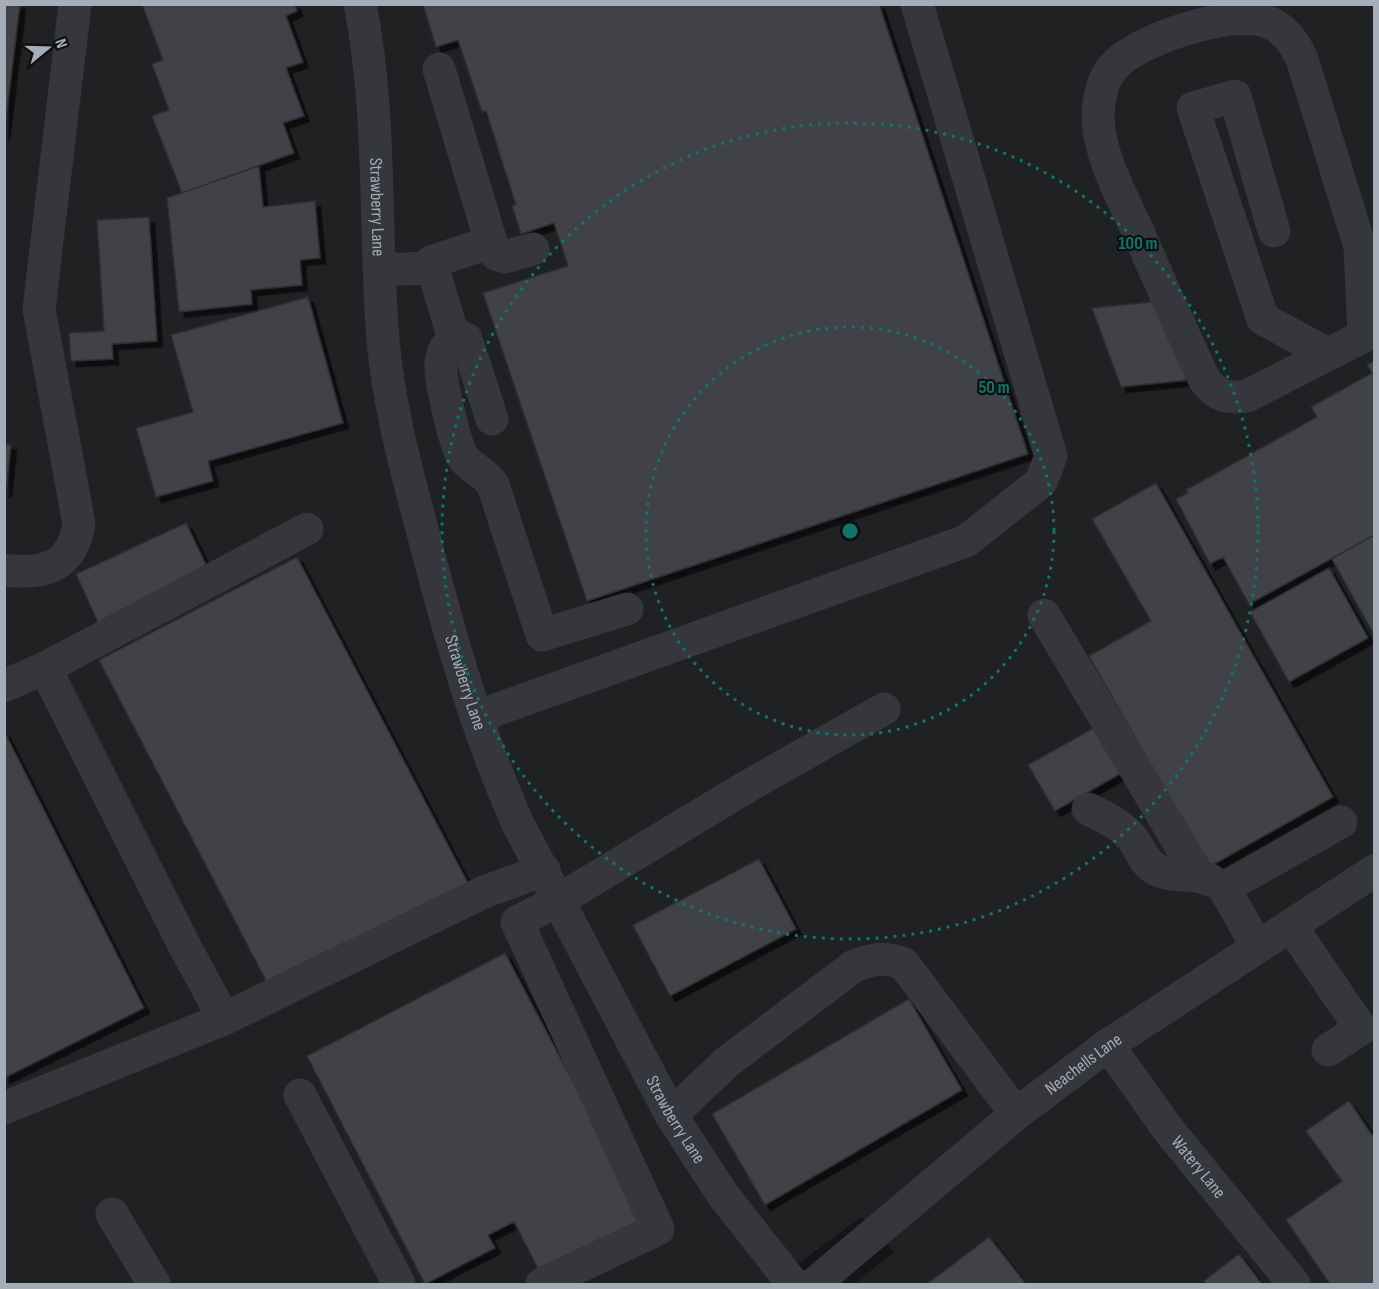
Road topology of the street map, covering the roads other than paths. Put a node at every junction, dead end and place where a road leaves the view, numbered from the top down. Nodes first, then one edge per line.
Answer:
1 (75, 4) edge
2 (917, 4) edge
3 (363, 5) edge
4 (439, 69) dead end
5 (1274, 231) dead end
6 (491, 242) junction
7 (533, 249) dead end
8 (431, 262) junction
9 (380, 270) junction
10 (1369, 333) edge
11 (453, 339) junction
12 (1328, 354) junction
13 (492, 419) dead end
14 (307, 529) dead end
15 (4, 570) edge
16 (627, 609) dead end
17 (1044, 615) dead end
18 (45, 668) junction
19 (4, 686) edge
20 (884, 709) dead end
21 (476, 717) junction
22 (1088, 809) dead end
23 (1341, 822) dead end
24 (544, 870) junction
25 (1374, 871) edge
26 (1210, 881) junction
27 (559, 900) junction
28 (1291, 926) junction
29 (1257, 946) junction
30 (224, 1019) junction
31 (1108, 1044) junction
32 (1328, 1050) dead end
33 (300, 1095) dead end
34 (4, 1108) edge
35 (1016, 1114) junction
36 (671, 1115) junction
37 (112, 1214) dead end
38 (154, 1284) edge
39 (399, 1284) edge
40 (542, 1284) edge
41 (793, 1284) edge
42 (814, 1284) edge
43 (1294, 1284) edge

1 - 15 street
2 - 21 street
3 - 9 street, Strawberry Lane
4 - 6 street
5 - 12 street
6 - 7 street
6 - 8 street
8 - 9 street
8 - 11 street
9 - 21 street, Strawberry Lane
10 - 12 street
10 - 12 street
11 - 13 street
11 - 16 street
14 - 18 street
17 - 26 street
18 - 19 street
18 - 30 street
20 - 27 street
21 - 24 street, Strawberry Lane
22 - 26 street
23 - 26 street
24 - 27 street, Strawberry Lane
24 - 30 street
25 - 28 street, Neachells Lane
26 - 29 street
27 - 36 street, Strawberry Lane
27 - 40 street
28 - 29 street, Neachells Lane
28 - 32 street
29 - 31 street, Neachells Lane
30 - 34 street
31 - 35 street, Neachells Lane
31 - 43 street, Watery Lane
33 - 39 street
35 - 36 street
35 - 42 street, Neachells Lane
36 - 41 street, Strawberry Lane
37 - 38 street

